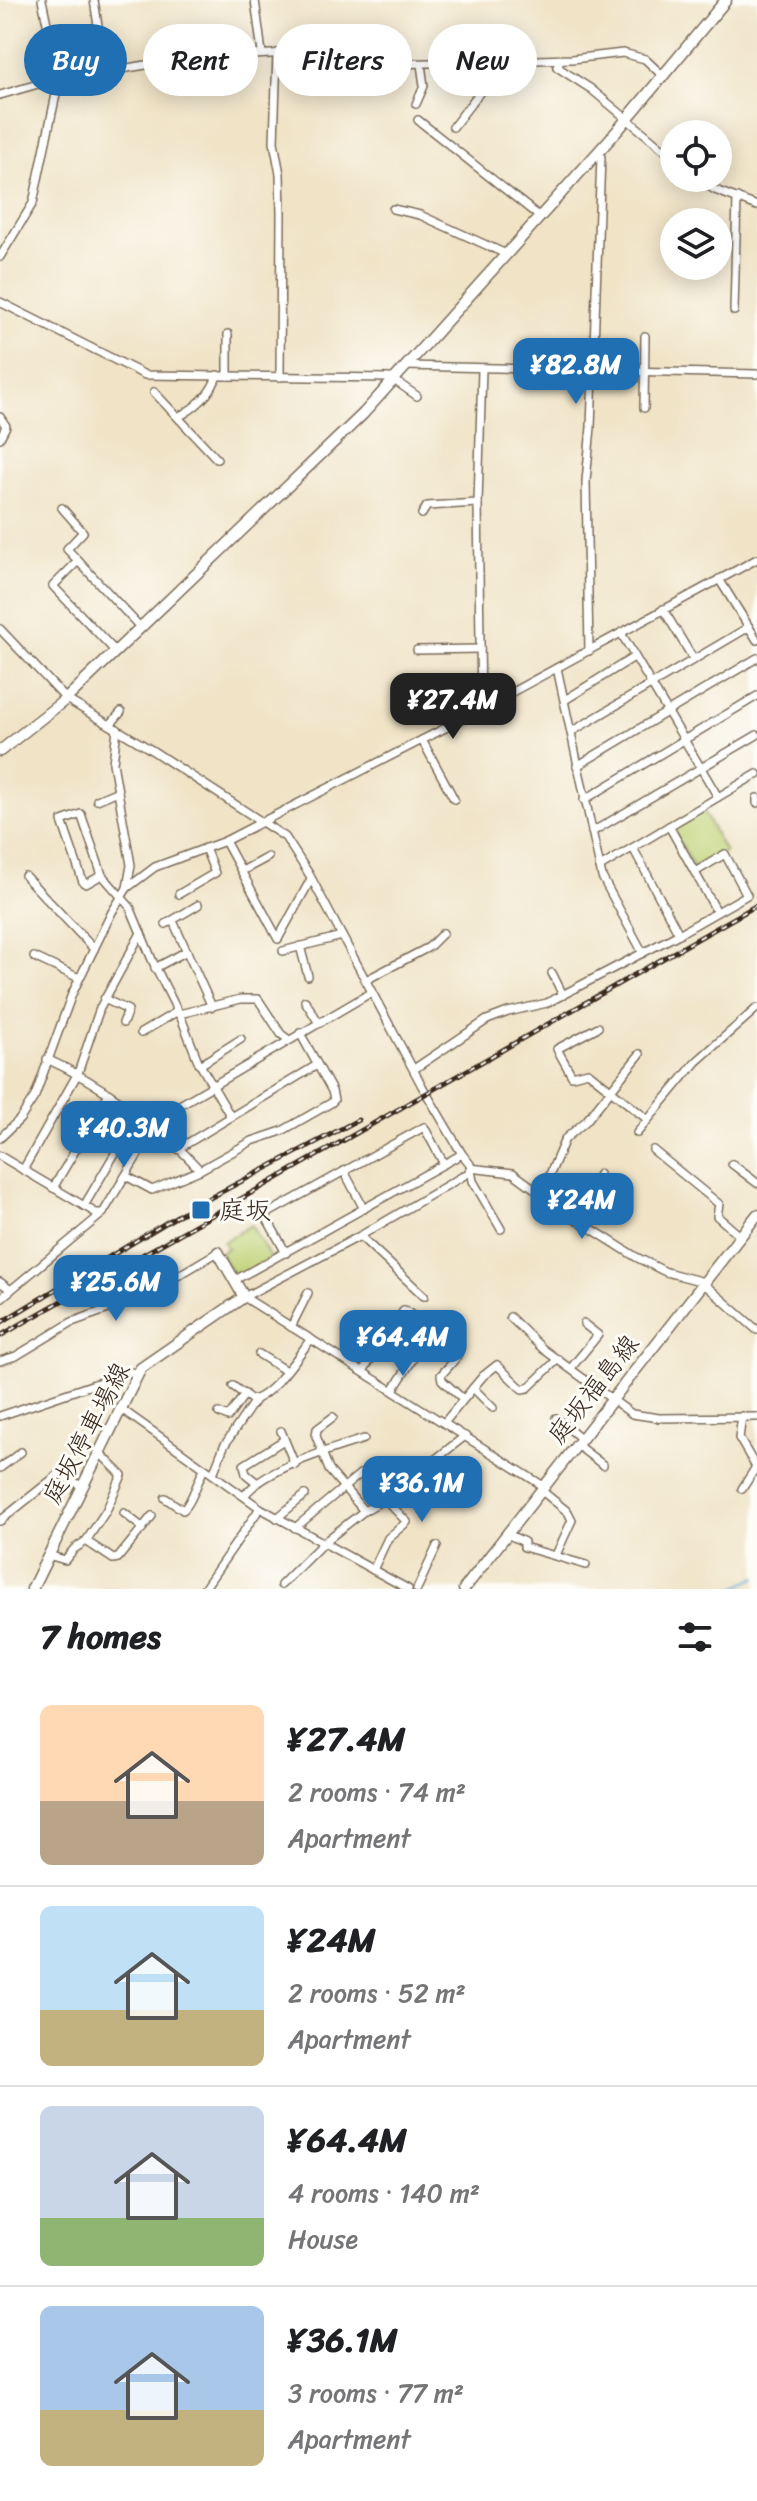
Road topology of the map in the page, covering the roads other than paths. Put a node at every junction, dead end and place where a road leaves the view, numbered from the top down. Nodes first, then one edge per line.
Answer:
1 (42, 0) edge
2 (94, 0) edge
3 (255, 0) edge
4 (726, 0) edge
5 (47, 24) edge
6 (98, 24) edge
7 (262, 53) junction
8 (274, 53) edge
9 (560, 60) junction
10 (537, 61) edge
11 (412, 64) edge
12 (421, 64) junction
13 (428, 64) edge
14 (127, 68) edge
15 (663, 76) junction
16 (24, 89) edge
17 (0, 95) edge
18 (56, 96) edge
19 (276, 96) edge
20 (477, 96) edge
21 (416, 104) dead end
22 (627, 119) junction
23 (418, 120) dead end
24 (453, 127) dead end
25 (660, 146) edge
26 (599, 152) junction
27 (720, 192) edge
28 (737, 198) junction
29 (757, 206) edge
30 (393, 209) dead end
31 (540, 217) junction
32 (506, 254) junction
33 (0, 257) edge
34 (0, 302) edge
35 (734, 311) dead end
36 (228, 334) dead end
37 (645, 336) dead end
38 (405, 366) junction
39 (482, 369) junction
40 (593, 372) junction
41 (645, 373) junction
42 (757, 374) edge
43 (217, 375) junction
44 (228, 376) junction
45 (280, 377) junction
46 (394, 378) junction
47 (154, 392) dead end
48 (417, 396) dead end
49 (644, 408) dead end
50 (0, 417) edge
51 (178, 417) junction
52 (0, 438) edge
53 (217, 459) dead end
54 (478, 503) junction
55 (62, 508) dead end
56 (422, 514) dead end
57 (757, 559) edge
58 (78, 561) junction
59 (719, 579) junction
60 (663, 609) junction
61 (749, 627) junction
62 (141, 628) junction
63 (0, 629) edge
64 (621, 633) junction
65 (757, 640) edge
66 (480, 649) junction
67 (417, 650) dead end
68 (589, 651) junction
69 (116, 652) junction
70 (634, 657) junction
71 (757, 658) edge
72 (694, 660) junction
73 (557, 668) junction
74 (651, 684) junction
75 (757, 696) edge
76 (66, 699) junction
77 (565, 700) junction
78 (481, 709) junction
79 (121, 712) dead end
80 (668, 713) junction
81 (114, 727) junction
82 (571, 732) junction
83 (757, 735) edge
84 (422, 740) junction
85 (684, 740) junction
86 (0, 751) edge
87 (577, 766) junction
88 (701, 768) junction
89 (757, 774) edge
90 (118, 791) junction
91 (718, 797) junction
92 (454, 799) dead end
93 (97, 800) dead end
94 (584, 800) junction
95 (262, 822) junction
96 (669, 826) junction
97 (592, 832) junction
98 (225, 841) junction
99 (205, 848) junction
100 (633, 848) junction
101 (268, 857) dead end
102 (600, 867) junction
103 (242, 871) junction
104 (695, 872) junction
105 (102, 875) junction
106 (25, 876) dead end
107 (311, 879) junction
108 (127, 888) junction
109 (179, 894) dead end
110 (123, 896) junction
111 (198, 905) dead end
112 (717, 912) junction
113 (141, 933) junction
114 (443, 933) dead end
115 (679, 934) junction
116 (342, 936) junction
117 (300, 946) junction
118 (94, 949) junction
119 (187, 951) junction
120 (283, 951) dead end
121 (643, 953) junction
122 (34, 957) dead end
123 (155, 968) junction
124 (552, 973) dead end
125 (308, 976) dead end
126 (79, 978) junction
127 (366, 980) junction
128 (372, 992) junction
129 (563, 995) junction
130 (104, 999) junction
131 (305, 1001) dead end
132 (212, 1007) junction
133 (757, 1008) edge
134 (178, 1013) junction
135 (123, 1023) dead end
136 (319, 1023) junction
137 (598, 1027) dead end
138 (141, 1033) dead end
139 (300, 1033) junction
140 (241, 1039) dead end
141 (289, 1040) junction
142 (640, 1054) dead end
143 (47, 1059) junction
144 (200, 1065) junction
145 (317, 1065) junction
146 (414, 1069) junction
147 (78, 1073) junction
148 (211, 1086) junction
149 (611, 1090) junction
150 (108, 1095) junction
151 (137, 1116) junction
152 (231, 1117) junction
153 (647, 1119) junction
154 (154, 1128) junction
155 (637, 1133) dead end
156 (0, 1138) edge
157 (178, 1149) junction
158 (653, 1150) dead end
159 (462, 1154) junction
160 (0, 1156) edge
161 (444, 1164) junction
162 (732, 1164) dead end
163 (23, 1170) junction
164 (200, 1170) junction
165 (470, 1170) junction
166 (344, 1171) junction
167 (599, 1174) dead end
168 (126, 1176) junction
169 (757, 1183) edge
170 (53, 1188) junction
171 (542, 1193) junction
172 (84, 1206) junction
173 (364, 1209) junction
174 (103, 1213) junction
175 (757, 1215) edge
176 (576, 1219) junction
177 (501, 1229) dead end
178 (360, 1236) junction
179 (740, 1236) junction
180 (218, 1252) joint
181 (286, 1253) junction
182 (235, 1280) junction
183 (0, 1282) edge
184 (703, 1282) junction
185 (11, 1290) junction
186 (308, 1293) dead end
187 (424, 1296) dead end
188 (244, 1297) junction
189 (0, 1299) edge
190 (510, 1317) dead end
191 (373, 1322) dead end
192 (584, 1324) dead end
193 (291, 1327) junction
194 (432, 1329) junction
195 (757, 1330) edge
196 (311, 1339) junction
197 (259, 1354) dead end
198 (558, 1359) junction
199 (0, 1361) edge
200 (349, 1362) junction
201 (571, 1368) junction
202 (286, 1371) junction
203 (363, 1371) junction
204 (137, 1373) junction
205 (233, 1386) dead end
206 (473, 1388) junction
207 (393, 1390) junction
208 (245, 1394) junction
209 (463, 1399) junction
210 (255, 1400) junction
211 (612, 1401) junction
212 (120, 1408) junction
213 (493, 1408) dead end
214 (1, 1413) edge
215 (219, 1413) dead end
216 (742, 1416) junction
217 (333, 1417) dead end
218 (757, 1417) edge
219 (556, 1418) dead end
220 (444, 1423) junction
221 (465, 1436) junction
222 (364, 1439) dead end
223 (580, 1442) junction
224 (21, 1452) dead end
225 (99, 1452) junction
226 (322, 1452) junction
227 (401, 1463) dead end
228 (295, 1465) junction
229 (603, 1465) dead end
230 (0, 1468) edge
231 (204, 1469) junction
232 (213, 1474) junction
233 (360, 1474) dead end
234 (375, 1475) dead end
235 (411, 1479) junction
236 (256, 1482) junction
237 (82, 1486) junction
238 (343, 1489) junction
239 (543, 1489) junction
240 (742, 1489) dead end
241 (305, 1495) dead end
242 (244, 1496) junction
243 (165, 1498) dead end
244 (385, 1499) junction
245 (260, 1508) junction
246 (364, 1511) junction
247 (124, 1513) dead end
248 (152, 1516) dead end
249 (277, 1518) junction
250 (0, 1521) edge
251 (143, 1528) junction
252 (295, 1528) junction
253 (507, 1534) junction
254 (86, 1541) junction
255 (323, 1543) junction
256 (437, 1546) dead end
257 (48, 1555) junction
258 (556, 1555) junction
259 (586, 1565) dead end
260 (373, 1570) junction
261 (281, 1585) dead end
262 (32, 1589) edge
263 (204, 1589) edge
264 (408, 1589) edge
265 (417, 1589) edge
266 (464, 1589) edge

1 - 5 street
2 - 6 street
3 - 7 street
4 - 15 street
7 - 8 street
7 - 14 street
9 - 10 street
9 - 15 street
9 - 22 street
11 - 12 street
12 - 13 street
12 - 21 street
15 - 22 street
16 - 17 street
18 - 33 street
19 - 45 street
20 - 24 street
22 - 25 street
22 - 26 street
23 - 31 street
26 - 31 street
26 - 40 street
27 - 28 street
28 - 29 street
28 - 35 street
30 - 32 street
31 - 32 street
32 - 38 street
34 - 43 street
36 - 44 street
37 - 41 street
38 - 39 street
38 - 46 street
39 - 40 street
39 - 54 street
40 - 41 street
40 - 68 street
41 - 42 street
41 - 49 street
43 - 44 street
43 - 51 street
44 - 45 street
45 - 46 street
46 - 48 street
46 - 62 street
47 - 51 street
50 - 52 street
51 - 53 street
54 - 56 street
54 - 66 street
55 - 58 street
57 - 59 street
58 - 62 street
58 - 69 street
59 - 60 street
59 - 61 street
60 - 64 street
60 - 72 street
61 - 65 street
61 - 72 street
62 - 69 street
63 - 76 street
64 - 68 street
64 - 70 street
66 - 67 street
66 - 78 street
68 - 73 street
69 - 76 street
70 - 74 street
70 - 77 street
71 - 80 street
72 - 74 street
73 - 77 street
73 - 78 street
74 - 80 street
74 - 82 street
75 - 85 street
76 - 81 street
76 - 86 street
77 - 82 street
78 - 84 street
79 - 81 street
80 - 85 street
80 - 87 street
81 - 90 street
81 - 95 street
82 - 87 street
83 - 88 street
84 - 92 street
84 - 95 street
85 - 88 street
85 - 94 street
87 - 94 street
88 - 91 street
88 - 97 street
89 - 91 street
90 - 93 street
90 - 108 street
91 - 96 street
94 - 97 street
95 - 98 street
95 - 107 street
96 - 100 street
96 - 104 street
97 - 102 street
98 - 99 street
98 - 103 street
99 - 108 street
99 - 109 street
100 - 102 street
100 - 115 street
101 - 103 street
102 - 121 street
103 - 107 street
104 - 112 street
104 - 112 street
105 - 105 street
105 - 110 street
106 - 118 street
107 - 116 street
108 - 110 street
110 - 113 street
110 - 118 street
111 - 119 street
112 - 115 street
113 - 123 street
113 - 130 street
114 - 127 street
115 - 121 street
116 - 117 street
116 - 127 street
117 - 120 street
117 - 125 street
118 - 126 street
119 - 123 street
119 - 132 street
121 - 129 street
122 - 126 street
123 - 134 street
124 - 129 street
126 - 143 street
127 - 128 street
128 - 136 street
128 - 146 street
129 - 146 street
130 - 135 street
130 - 147 street
131 - 136 street
132 - 134 street
132 - 141 street
133 - 153 street
134 - 138 street
134 - 144 street
136 - 139 street
137 - 149 street
139 - 141 street
139 - 145 street
140 - 144 street
141 - 148 street
142 - 149 street
143 - 147 street
143 - 156 street
144 - 148 street
145 - 152 street
145 - 164 street
146 - 159 street
147 - 150 street
147 - 163 street
148 - 152 street
148 - 154 street
149 - 153 street
149 - 171 street
150 - 151 street
150 - 170 street
151 - 154 street
151 - 172 street
152 - 157 street
153 - 155 street
154 - 157 street
154 - 168 street
157 - 164 street
158 - 179 street
159 - 161 street
159 - 165 street
160 - 163 street
161 - 166 street
161 - 173 street
162 - 169 street
163 - 170 street
164 - 168 street
165 - 171 street
165 - 177 street
165 - 178 street
166 - 173 street
166 - 181 street
167 - 176 street
168 - 174 street
170 - 172 street
171 - 176 street
172 - 174 street
173 - 181 street
174 - 185 street
175 - 179 street, 庭坂福島線
176 - 184 street
178 - 187 street
178 - 188 street
179 - 184 street, 庭坂福島線
180 - 182 street
180 - 199 street
181 - 182 street
182 - 188 street
183 - 185 street
184 - 195 street
184 - 211 street, 庭坂福島線
185 - 189 street
186 - 193 street
188 - 193 street
188 - 204 street, 庭坂停車場線
190 - 198 street
191 - 200 street
192 - 201 street
193 - 196 street
194 - 203 street
194 - 207 street
194 - 209 street
196 - 200 street
196 - 202 street
197 - 202 street
198 - 201 street
198 - 206 street
200 - 203 street
201 - 211 street
202 - 210 street
203 - 207 street
204 - 212 street, 庭坂停車場線
204 - 214 street
205 - 208 street
206 - 209 street
206 - 213 street
207 - 220 street
208 - 210 street
208 - 215 street
209 - 220 street
210 - 232 street
211 - 216 street
211 - 223 street, 庭坂福島線
212 - 225 street, 庭坂停車場線
212 - 231 street
216 - 218 street
216 - 240 street
217 - 226 street
219 - 223 street
220 - 221 street
221 - 235 street
221 - 239 street
222 - 226 street
223 - 229 street
223 - 239 street, 庭坂福島線
224 - 230 street
225 - 237 street, 庭坂停車場線
225 - 254 street
226 - 228 street
226 - 238 street
227 - 235 street
228 - 236 street
228 - 236 street
231 - 232 street
231 - 243 street
232 - 242 street
233 - 238 street
234 - 244 street
235 - 244 street
236 - 242 street
237 - 250 street
237 - 257 street, 庭坂停車場線
238 - 246 street
238 - 252 street
239 - 253 street, 庭坂福島線
239 - 258 street
241 - 249 street
242 - 245 street
244 - 246 street
244 - 260 street
245 - 249 street
245 - 263 street
246 - 255 street
247 - 251 street
248 - 251 street
249 - 252 street
251 - 254 street
252 - 255 street
253 - 258 street
253 - 266 street, 庭坂福島線
254 - 257 street
255 - 260 street
255 - 261 street
256 - 265 street
257 - 262 street, 庭坂停車場線
258 - 259 street
260 - 264 street

